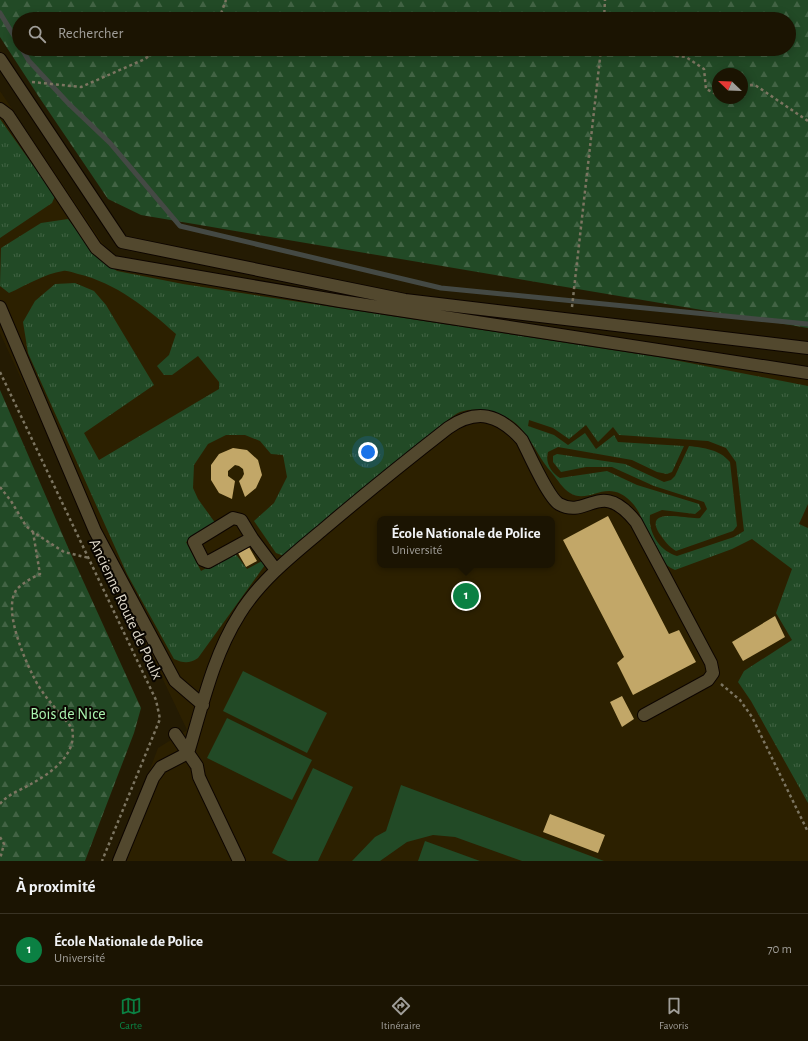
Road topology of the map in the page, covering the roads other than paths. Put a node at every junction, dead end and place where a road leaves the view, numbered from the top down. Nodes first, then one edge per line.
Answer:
1 (0, 59) edge
2 (0, 109) edge
3 (0, 307) edge
4 (808, 348) edge
5 (808, 373) edge
6 (252, 538) junction
7 (276, 570) junction
8 (203, 705) junction
9 (644, 715) dead end
10 (175, 734) dead end
11 (188, 753) junction
12 (120, 861) edge
13 (239, 861) edge

1 - 4 street
2 - 5 street
3 - 8 street
6 - 6 street
6 - 7 street
7 - 8 street
7 - 9 street
8 - 11 street
10 - 11 street
11 - 12 street
11 - 13 street

